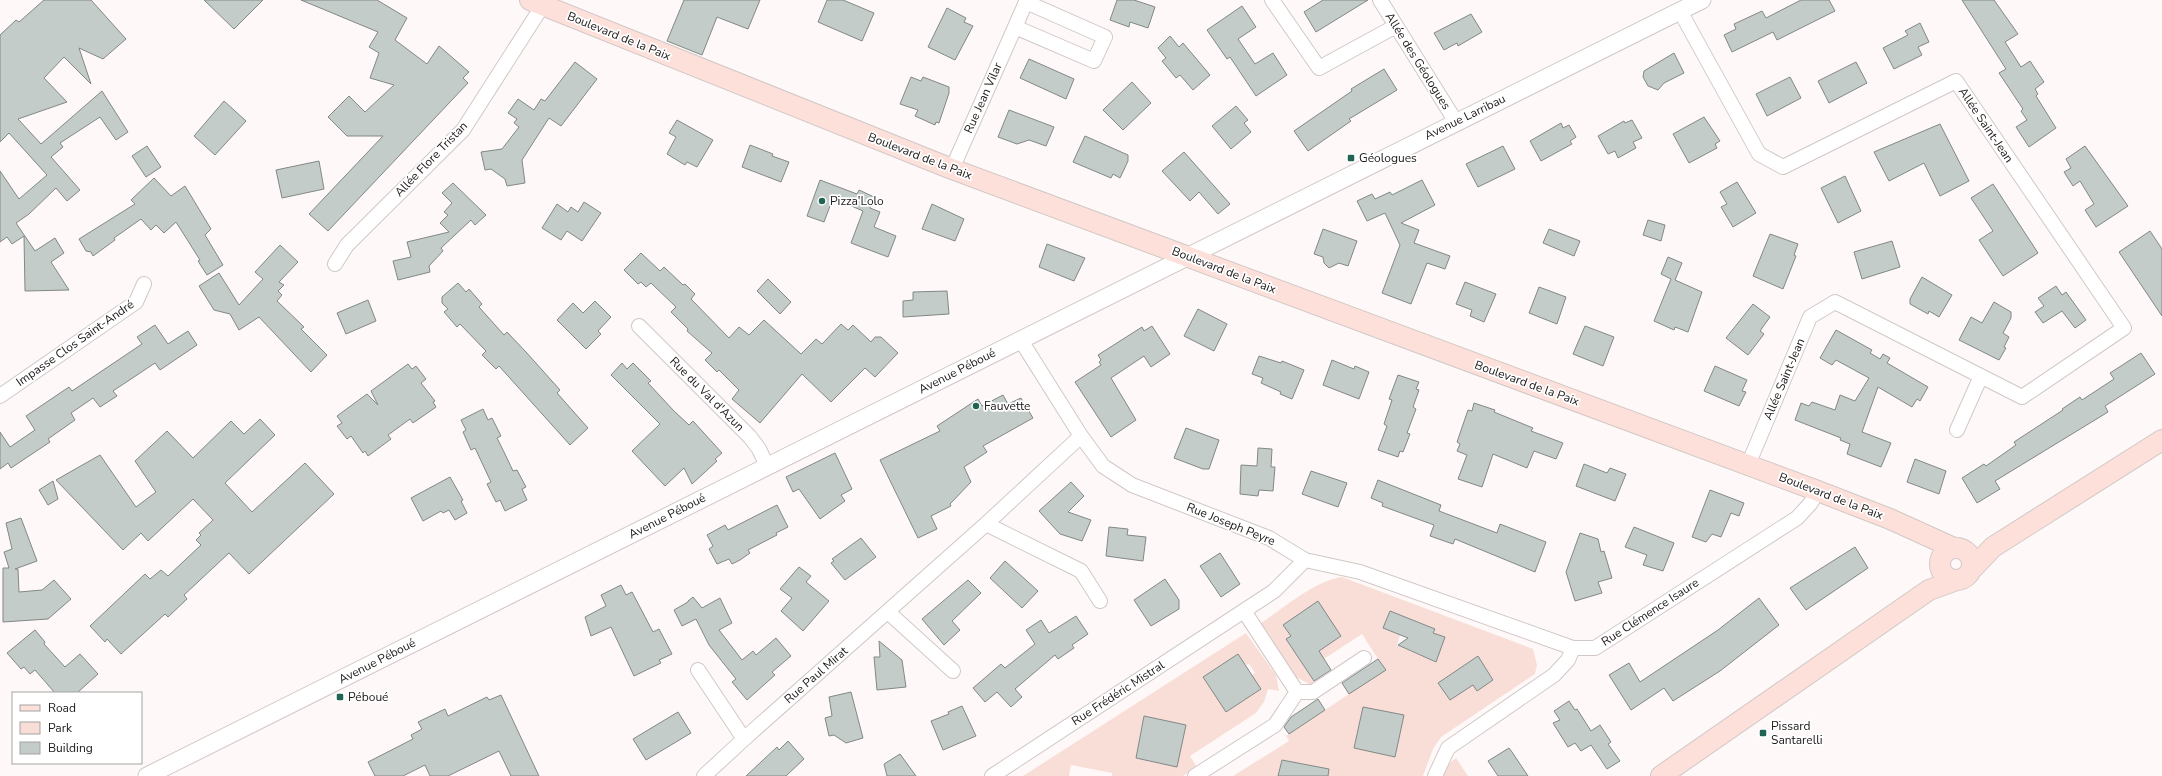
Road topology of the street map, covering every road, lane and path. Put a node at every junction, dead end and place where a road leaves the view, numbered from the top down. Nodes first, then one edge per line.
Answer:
1 (1272, 0) edge
2 (1380, 0) edge
3 (1702, 0) edge
4 (537, 2) edge
5 (1680, 11) junction
6 (1396, 26) junction
7 (1014, 27) junction
8 (1456, 122) junction
9 (952, 169) junction
10 (1186, 256) junction
11 (335, 264) dead end
12 (144, 284) dead end
13 (639, 326) dead end
14 (1020, 339) junction
15 (1981, 376) junction
16 (0, 396) edge
17 (1957, 430) dead end
18 (1081, 436) junction
19 (2162, 440) edge
20 (1748, 464) junction
21 (767, 466) junction
22 (1818, 491) junction
23 (986, 524) junction
24 (1305, 560) junction
25 (1955, 563) junction
26 (1100, 601) dead end
27 (1244, 611) junction
28 (888, 612) junction
29 (1573, 648) junction
30 (1364, 658) dead end
31 (698, 670) dead end
32 (953, 671) dead end
33 (1297, 692) junction
34 (744, 739) junction
35 (147, 776) edge
36 (704, 776) edge
37 (992, 776) edge
38 (1195, 776) edge
39 (1435, 776) edge
40 (1661, 776) edge

1 - 6 street
2 - 6 street, Allée des Géologues
3 - 5 street, Avenue Larribau
4 - 9 main road, Boulevard de la Paix
4 - 11 street, Allée Flore Tristan
5 - 8 street, Avenue Larribau
5 - 15 street, Allée Saint-Jean
6 - 8 street, Allée des Géologues
7 - 7 street, Rue Jean Vilar
7 - 9 street, Rue Jean Vilar
8 - 10 street, Avenue Larribau
9 - 10 main road, Boulevard de la Paix
10 - 14 street, Avenue Péboué
10 - 20 main road, Boulevard de la Paix
12 - 16 street, Impasse Clos Saint-André
13 - 21 street, Rue du Val d'Azun
14 - 18 street, Rue Joseph Peyre
14 - 21 street, Avenue Péboué
15 - 17 street
15 - 20 street, Allée Saint-Jean
18 - 23 street, Rue Paul Mirat
18 - 24 street, Rue Joseph Peyre
19 - 25 main road
20 - 22 main road, Boulevard de la Paix
21 - 35 street, Avenue Péboué
22 - 25 main road, Boulevard de la Paix
22 - 29 street, Rue Clémence Isaure
23 - 26 street
23 - 28 street, Rue Paul Mirat
24 - 27 street, Rue Frédéric Mistral
24 - 29 street, Rue Joseph Peyre
25 - 40 main road
27 - 33 street
27 - 37 street, Rue Frédéric Mistral
28 - 32 street
28 - 34 street, Rue Paul Mirat
29 - 39 street
30 - 33 street
31 - 34 street
33 - 38 street
34 - 36 street, Rue Paul Mirat

